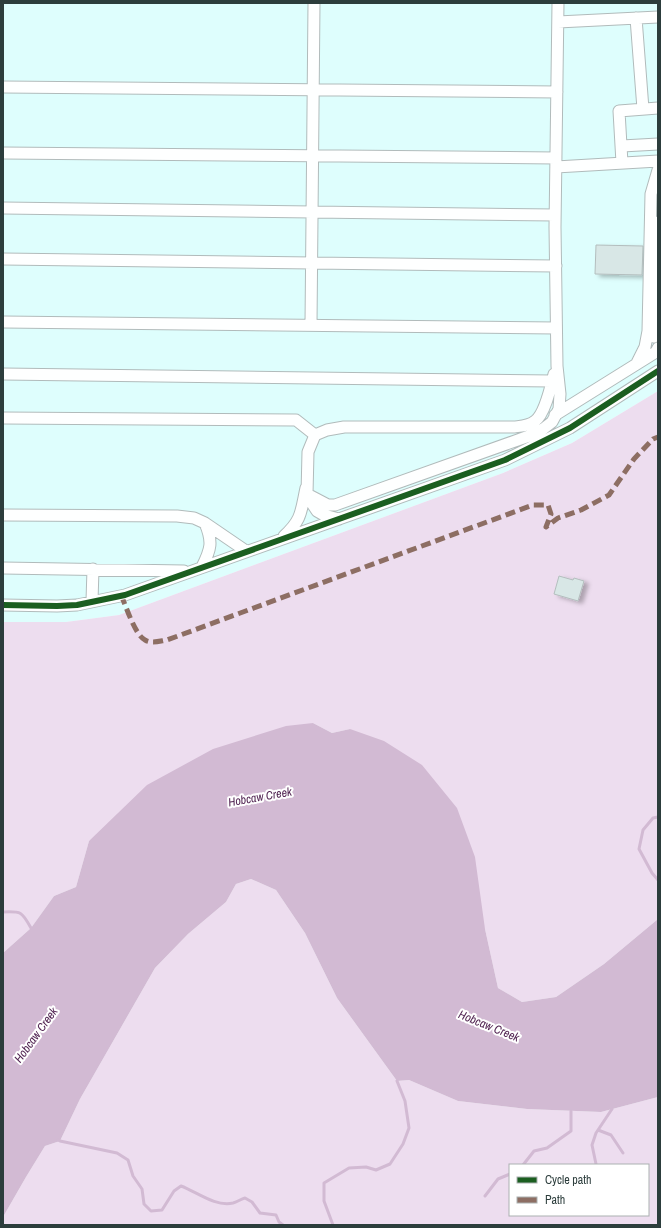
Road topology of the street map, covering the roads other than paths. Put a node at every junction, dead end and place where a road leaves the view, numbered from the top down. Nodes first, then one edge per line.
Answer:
1 (314, 3) edge
2 (558, 3) edge
3 (658, 17) edge
4 (636, 18) junction
5 (558, 22) junction
6 (3, 87) edge
7 (313, 90) junction
8 (557, 92) junction
9 (658, 108) edge
10 (643, 109) junction
11 (658, 144) edge
12 (622, 146) junction
13 (3, 153) edge
14 (313, 156) junction
15 (658, 161) edge
16 (556, 163) junction
17 (622, 163) junction
18 (658, 170) edge
19 (3, 208) edge
20 (312, 212) junction
21 (555, 215) junction
22 (658, 222) edge
23 (3, 259) edge
24 (312, 263) junction
25 (556, 266) junction
26 (3, 322) edge
27 (312, 325) junction
28 (556, 328) junction
29 (658, 348) edge
30 (641, 361) junction
31 (556, 366) junction
32 (658, 371) edge
33 (3, 374) edge
34 (552, 381) junction
35 (555, 415) junction
36 (3, 418) edge
37 (316, 435) junction
38 (308, 480) junction
39 (308, 494) junction
40 (3, 515) edge
41 (339, 518) junction
42 (205, 523) junction
43 (280, 540) junction
44 (246, 552) junction
45 (202, 567) junction
46 (3, 568) edge
47 (93, 569) junction
48 (191, 571) junction
49 (92, 601) junction
50 (3, 605) edge

1 - 7 street
2 - 5 street
3 - 4 street
4 - 5 street
4 - 10 street
5 - 8 street
6 - 7 street
7 - 8 street
7 - 14 street
8 - 16 street
9 - 10 street
10 - 12 street
11 - 12 street
12 - 17 street
13 - 14 street
14 - 16 street
14 - 20 street
15 - 17 street
16 - 17 street
16 - 21 street
18 - 30 street
19 - 20 street
20 - 21 street
20 - 24 street
21 - 25 street
22 - 30 street
23 - 24 street
24 - 25 street
24 - 27 street
25 - 28 street
26 - 27 street
27 - 28 street
28 - 31 street
29 - 30 street
30 - 35 street
31 - 34 street
31 - 35 street
32 - 41 street
33 - 34 street
34 - 37 street
35 - 39 street
36 - 37 street
37 - 38 street
38 - 39 street
38 - 43 street
39 - 41 street
40 - 42 street
41 - 43 street
42 - 44 street
42 - 45 street
43 - 44 street
44 - 45 street
45 - 48 street
46 - 47 street
47 - 48 street
47 - 49 street
48 - 49 street
49 - 50 street

